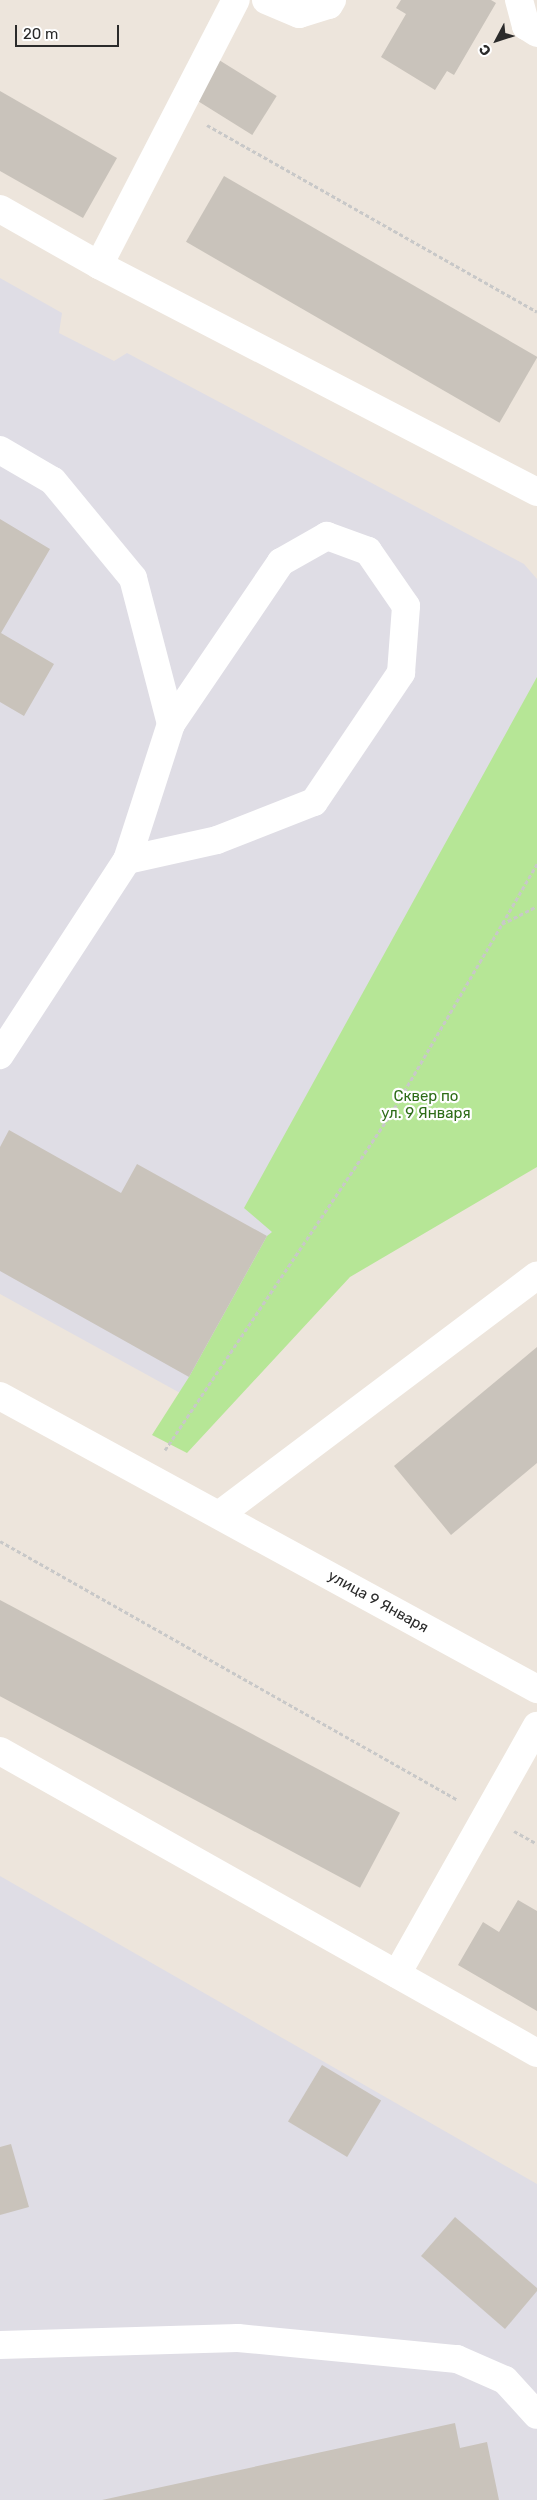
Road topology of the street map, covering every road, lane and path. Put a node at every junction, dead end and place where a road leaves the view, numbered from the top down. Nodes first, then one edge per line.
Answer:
1 (236, 0) edge
2 (266, 0) edge
3 (332, 0) edge
4 (519, 0) edge
5 (537, 33) edge
6 (179, 110) junction
7 (0, 209) edge
8 (99, 265) junction
9 (537, 312) edge
10 (0, 450) edge
11 (537, 492) edge
12 (171, 724) junction
13 (127, 860) junction
14 (537, 864) edge
15 (537, 906) edge
16 (502, 924) junction
17 (0, 1055) edge
18 (537, 1275) edge
19 (0, 1396) edge
20 (148, 1476) junction
21 (218, 1514) junction
22 (0, 1542) edge
23 (537, 1689) edge
24 (537, 1726) edge
25 (0, 1751) edge
26 (486, 1816) junction
27 (537, 1844) edge
28 (397, 1974) junction
29 (537, 2053) edge
30 (0, 2345) edge
31 (537, 2415) edge

1 - 6 street
2 - 3 street
4 - 5 street
6 - 8 street
6 - 9 path
7 - 8 street
8 - 11 street
10 - 12 street
12 - 13 street
12 - 13 street
13 - 17 street
14 - 16 path
15 - 16 path
16 - 20 path
18 - 21 street
19 - 20 street, улица 9 Января
20 - 21 street, улица 9 Января
21 - 23 street, улица 9 Января
22 - 26 path
24 - 26 street
25 - 28 street
26 - 27 path
26 - 28 street
28 - 29 street
30 - 31 street

